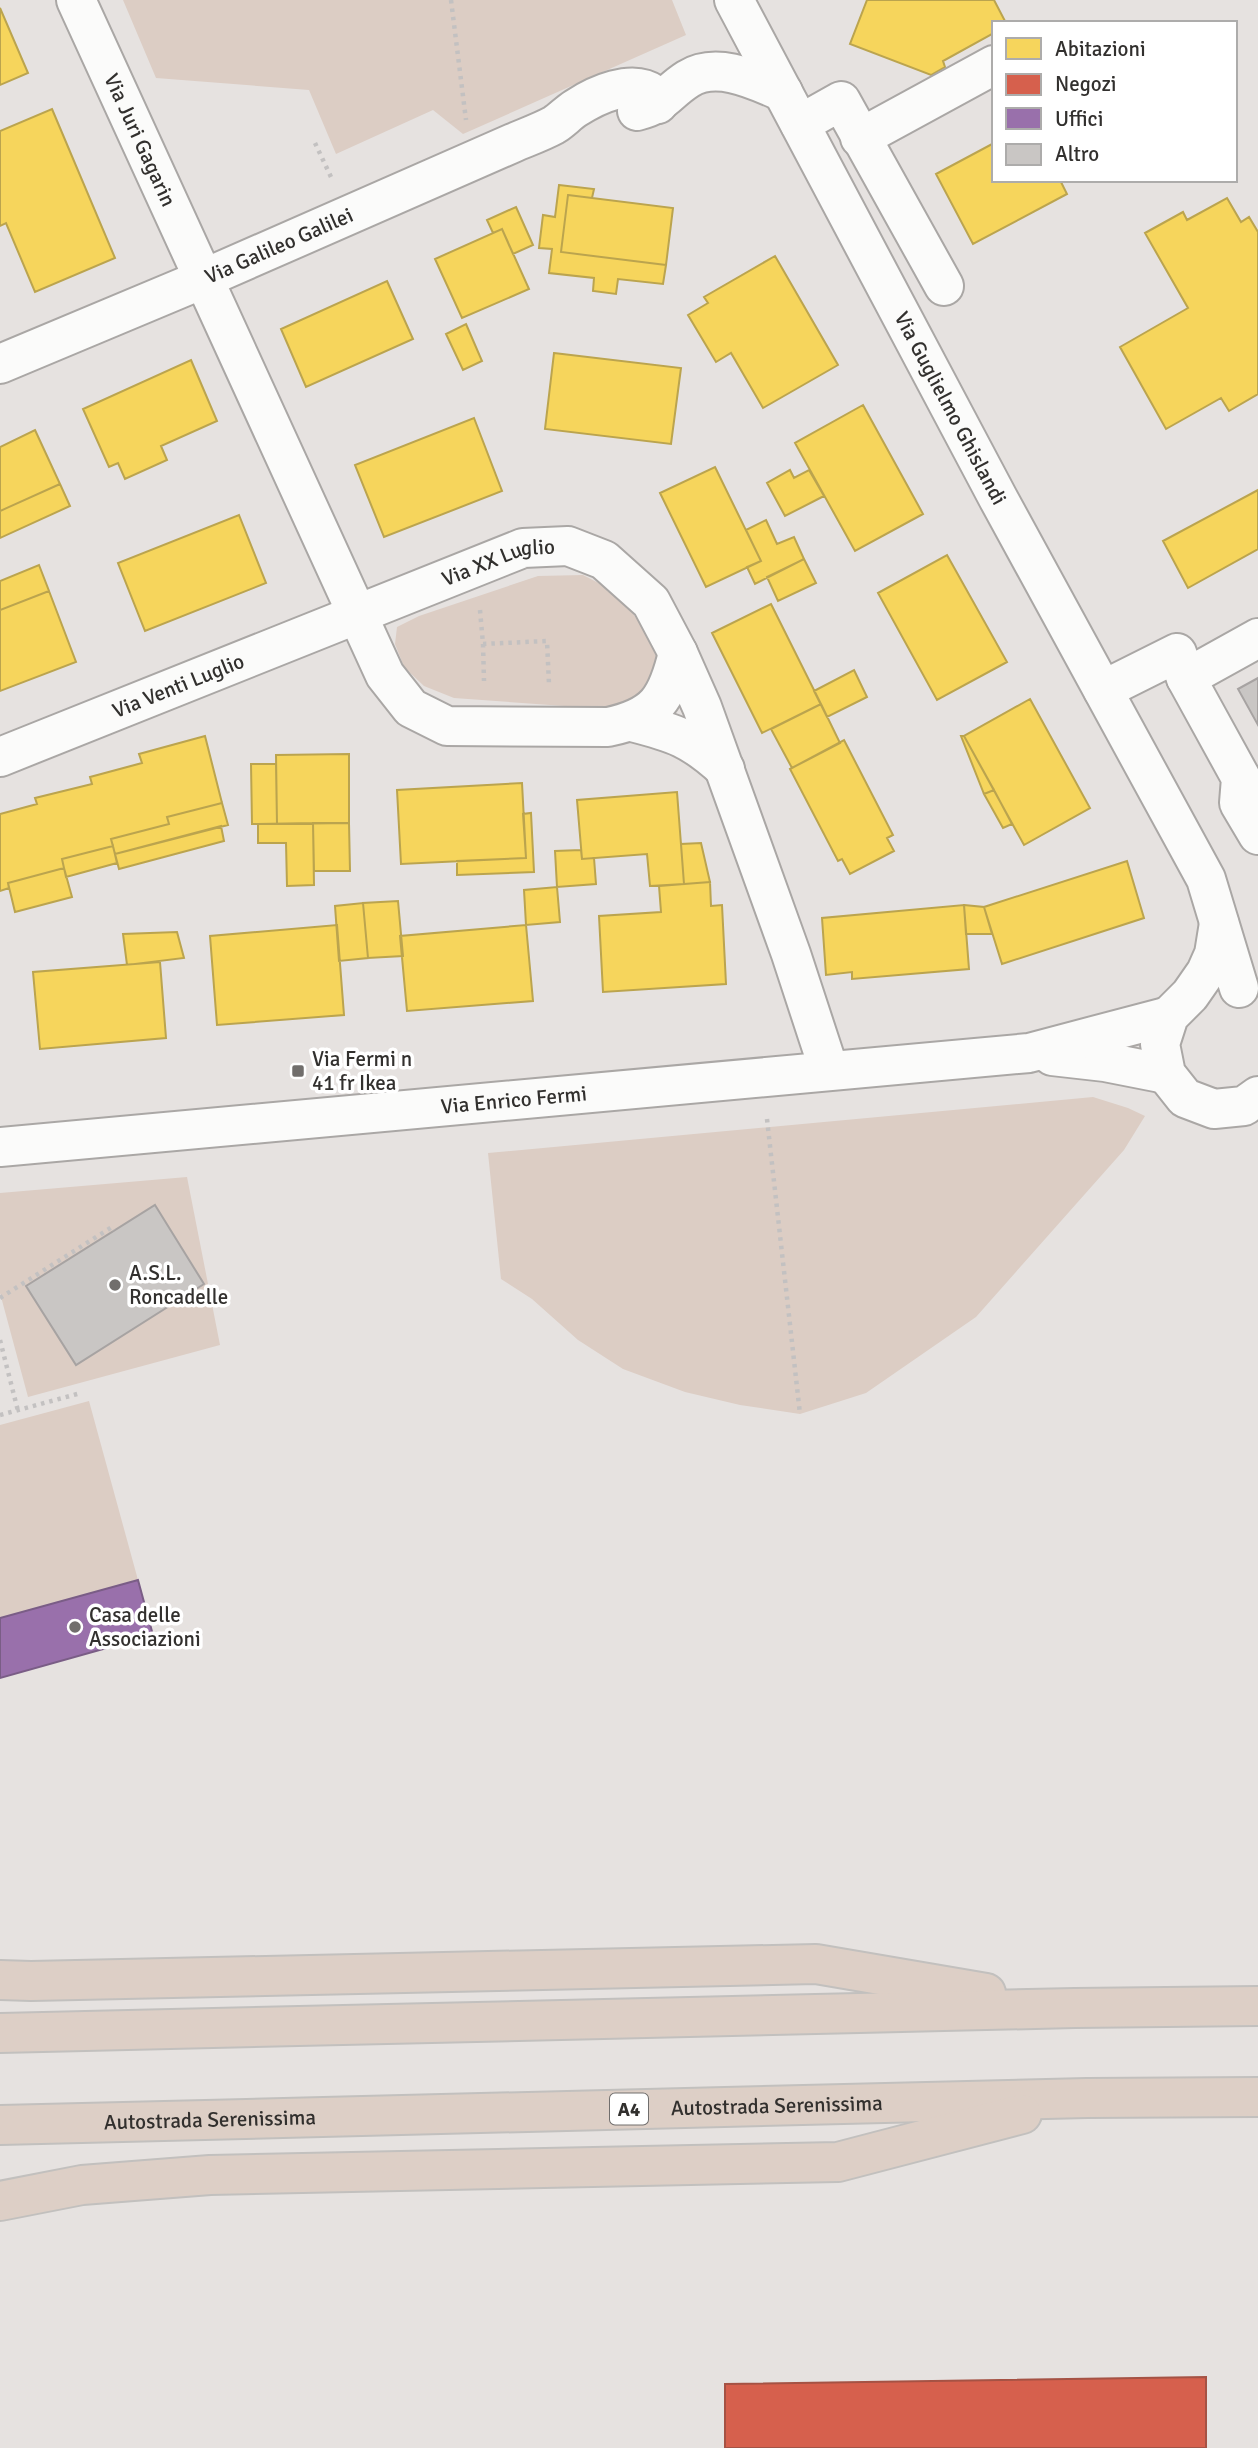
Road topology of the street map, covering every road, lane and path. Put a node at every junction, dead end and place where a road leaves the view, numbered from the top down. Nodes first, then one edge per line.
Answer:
1 (76, 0) edge
2 (451, 0) edge
3 (734, 0) edge
4 (992, 66) edge
5 (792, 108) junction
6 (467, 129) dead end
7 (860, 138) junction
8 (315, 143) dead end
9 (334, 186) dead end
10 (203, 279) junction
11 (944, 286) dead end
12 (0, 364) edge
13 (477, 566) junction
14 (359, 613) junction
15 (1258, 638) edge
16 (483, 644) junction
17 (678, 653) junction
18 (1186, 678) junction
19 (484, 681) dead end
20 (1104, 690) junction
21 (632, 722) junction
22 (551, 727) junction
23 (0, 757) edge
24 (725, 769) junction
25 (1258, 835) edge
26 (1219, 922) junction
27 (1249, 992) edge
28 (1179, 1005) junction
29 (1029, 1053) junction
30 (829, 1070) junction
31 (1166, 1074) junction
32 (1254, 1104) edge
33 (766, 1112) dead end
34 (0, 1147) edge
35 (114, 1230) dead end
36 (0, 1298) edge
37 (0, 1340) edge
38 (81, 1393) dead end
39 (18, 1411) junction
40 (800, 1414) dead end
41 (0, 1415) edge
42 (0, 1980) edge
43 (1258, 2006) edge
44 (1075, 2008) junction
45 (0, 2033) edge
46 (1258, 2097) edge
47 (1087, 2098) junction
48 (0, 2125) edge
49 (0, 2201) edge

1 - 10 street, Via Juri Gagarin
2 - 6 path
3 - 5 street, Via Guglielmo Ghislandi
4 - 7 street
5 - 7 street
5 - 10 street, Via Galileo Galilei
5 - 20 street, Via Guglielmo Ghislandi
7 - 11 street
8 - 9 path
10 - 12 street, Via Galileo Galilei
10 - 14 street, Via XX Luglio
13 - 14 street, Via XX Luglio
13 - 16 path
13 - 17 street, Via XX Luglio
14 - 22 street, Via XX Luglio
14 - 23 street, Via Venti Luglio
15 - 18 street
16 - 19 path
16 - 22 path
17 - 21 street, Via XX Luglio
17 - 24 street, Via XX Luglio
18 - 20 street
18 - 25 street
20 - 26 street, Via Guglielmo Ghislandi
21 - 22 street, Via XX Luglio
21 - 24 street, Via XX Luglio
24 - 30 street, Via XX Luglio
26 - 27 street, Via Guglielmo Ghislandi
26 - 28 street, Via Guglielmo Ghislandi
27 - 28 street, Via Guglielmo Ghislandi
28 - 29 street, Via Enrico Fermi
28 - 31 street, Via Guglielmo Ghislandi
29 - 30 street, Via Enrico Fermi
29 - 31 street, Via Enrico Fermi
30 - 34 street, Via Enrico Fermi
31 - 32 street
33 - 40 path
35 - 36 path
37 - 39 path
38 - 39 path
39 - 41 path
42 - 44 highway
43 - 44 highway
44 - 45 highway
46 - 47 highway, Autostrada Serenissima / A4
47 - 48 highway, Autostrada Serenissima / A4
47 - 49 highway

